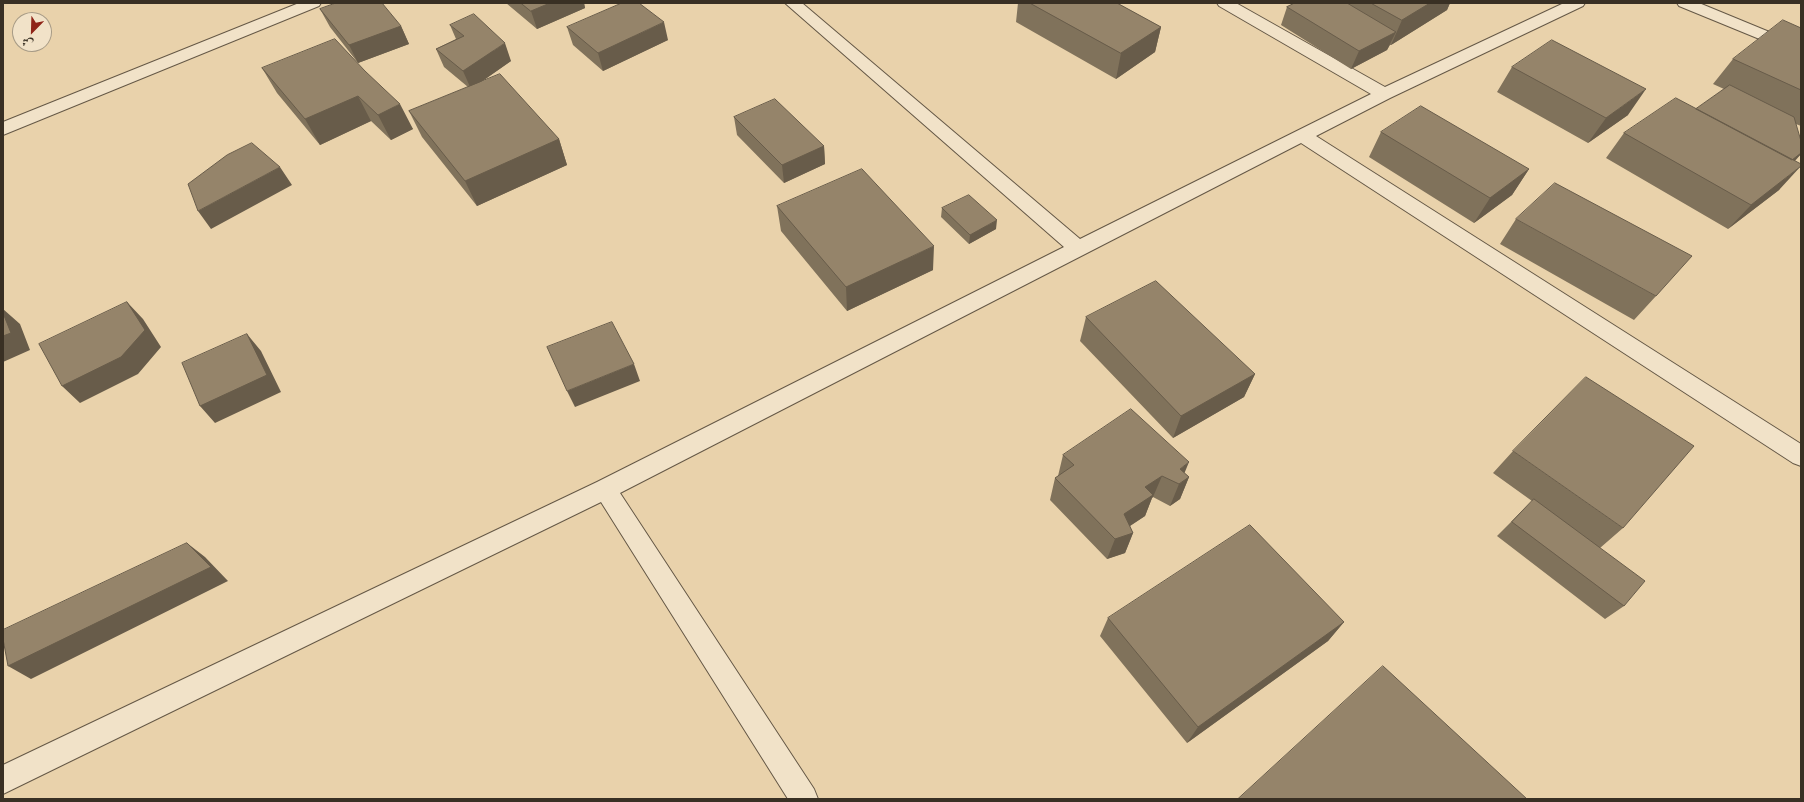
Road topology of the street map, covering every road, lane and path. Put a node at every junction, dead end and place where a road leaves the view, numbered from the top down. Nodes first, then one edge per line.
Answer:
1 (313, 3) edge
2 (793, 3) edge
3 (1225, 3) edge
4 (1577, 3) edge
5 (1684, 3) edge
6 (1801, 51) edge
7 (1384, 94) junction
8 (3, 129) edge
9 (1302, 136) junction
10 (1079, 248) junction
11 (1801, 456) edge
12 (605, 489) junction
13 (3, 780) edge
14 (804, 799) edge

1 - 8 street
2 - 10 street
3 - 7 street
4 - 7 street
5 - 6 street
7 - 9 street
9 - 10 street
9 - 11 street
10 - 12 street
12 - 13 street
12 - 14 street

